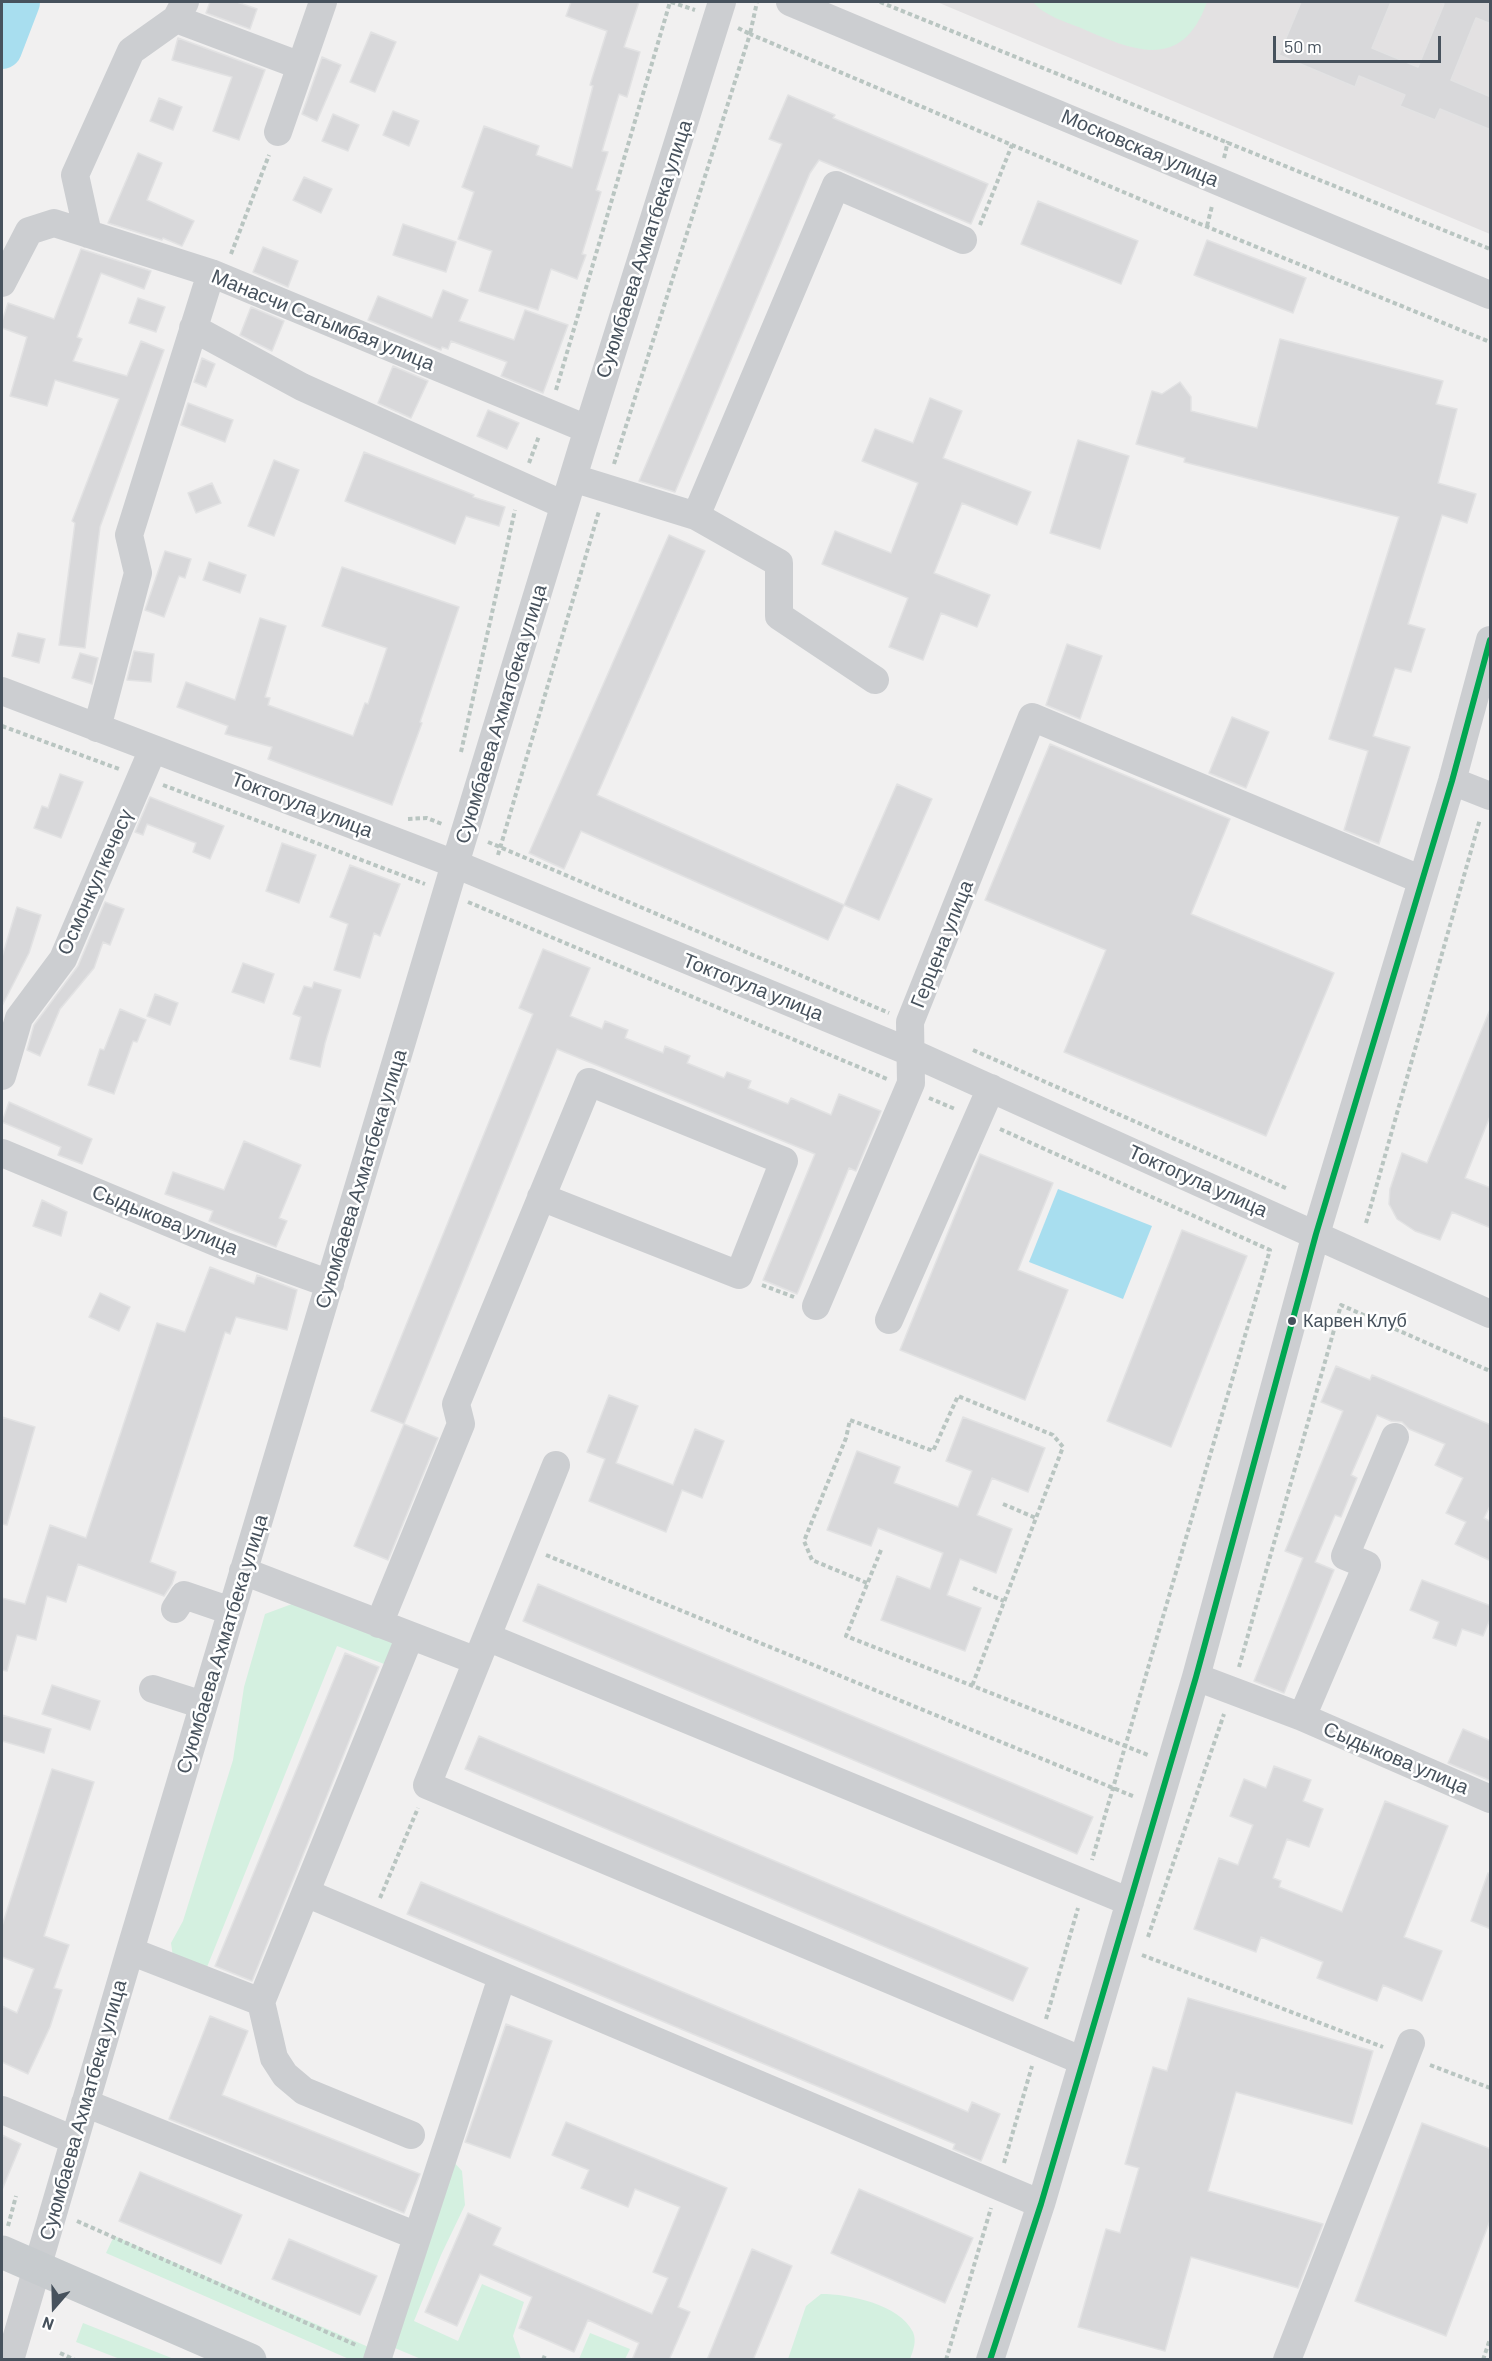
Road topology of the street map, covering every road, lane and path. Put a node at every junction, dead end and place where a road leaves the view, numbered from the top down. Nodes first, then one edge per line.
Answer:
1 (323, 2) edge
2 (722, 2) edge
3 (757, 2) edge
4 (790, 2) edge
5 (880, 2) edge
6 (180, 10) edge
7 (750, 34) junction
8 (301, 66) junction
9 (278, 132) joint
10 (1012, 145) junction
11 (88, 234) junction
12 (963, 240) joint
13 (1491, 249) edge
14 (216, 275) junction
15 (2, 283) edge
16 (1491, 295) edge
17 (194, 328) junction
18 (1491, 342) edge
19 (587, 429) junction
20 (573, 478) junction
21 (606, 488) junction
22 (564, 505) junction
23 (696, 516) junction
24 (1491, 640) edge
25 (875, 680) dead end
26 (2, 692) edge
27 (2, 726) edge
28 (97, 728) junction
29 (153, 749) junction
30 (141, 777) junction
31 (1452, 781) junction
32 (1489, 796) edge
33 (455, 864) junction
34 (490, 878) junction
35 (1422, 880) junction
36 (447, 893) junction
37 (481, 908) junction
38 (910, 1052) junction
39 (2, 1076) edge
40 (991, 1088) junction
41 (908, 1089) junction
42 (976, 1119) junction
43 (2, 1153) edge
44 (541, 1197) junction
45 (1366, 1223) dead end
46 (1316, 1234) junction
47 (739, 1275) junction
48 (330, 1284) junction
49 (816, 1306) joint
50 (1491, 1314) edge
51 (889, 1320) dead end
52 (1491, 1371) edge
53 (1395, 1437) dead end
54 (556, 1465) dead end
55 (1003, 1504) dead end
56 (1036, 1518) junction
57 (523, 1545) junction
58 (881, 1550) dead end
59 (243, 1571) junction
60 (867, 1583) junction
61 (973, 1588) dead end
62 (1004, 1601) junction
63 (175, 1609) dead end
64 (231, 1611) junction
65 (379, 1624) junction
66 (410, 1636) junction
67 (482, 1649) junction
68 (1197, 1677) junction
69 (972, 1686) junction
70 (153, 1689) dead end
71 (1232, 1691) junction
72 (203, 1705) junction
73 (1302, 1717) junction
74 (1125, 1747) junction
75 (1171, 1764) junction
76 (428, 1785) junction
77 (1113, 1788) junction
78 (1491, 1799) edge
79 (1158, 1807) junction
80 (1085, 1884) junction
81 (306, 1893) junction
82 (1130, 1902) junction
83 (370, 1921) junction
84 (130, 1951) junction
85 (1142, 1955) dead end
86 (502, 1977) junction
87 (261, 2002) junction
88 (1039, 2042) junction
89 (1409, 2050) junction
90 (1083, 2061) junction
91 (1491, 2088) edge
92 (85, 2103) junction
93 (2, 2110) edge
94 (411, 2135) dead end
95 (74, 2140) junction
96 (997, 2186) junction
97 (16, 2196) dead end
98 (1041, 2204) junction
99 (76, 2221) dead end
100 (417, 2236) junction
101 (4, 2241) edge
102 (37, 2268) junction
103 (1491, 2339) edge
104 (60, 2354) dead end
105 (377, 2357) edge
106 (10, 2360) edge
107 (75, 2360) edge
108 (250, 2360) edge
109 (946, 2360) edge
110 (990, 2360) edge
111 (1287, 2360) edge
112 (1483, 2360) edge

1 - 8 street
2 - 19 street, Суюмбаева Ахматбека улица
3 - 7 path
4 - 16 street, Московская улица
5 - 13 path
6 - 8 street
6 - 11 street
7 - 10 path
7 - 21 path
8 - 9 street
9 - 14 path
10 - 12 path
10 - 18 path
11 - 14 street, Манасчи Сагымбая улица
11 - 15 street, Манасчи Сагымбая улица
12 - 23 street
14 - 17 street
14 - 19 street, Манасчи Сагымбая улица
17 - 22 street
17 - 28 street
19 - 20 street, Суюмбаева Ахматбека улица
20 - 21 street
20 - 22 street, Суюмбаева Ахматбека улица
21 - 23 street
21 - 34 path
22 - 33 street, Суюмбаева Ахматбека улица
23 - 25 street
24 - 31 street
26 - 28 street, Токтогула улица
27 - 30 path
28 - 29 street, Токтогула улица
29 - 30 street, Осмонкул көчөсү
29 - 33 street, Токтогула улица
30 - 36 path
30 - 39 street, Осмонкул көчөсү
31 - 32 street
31 - 35 street
32 - 45 path
33 - 34 street, Токтогула улица
33 - 36 street, Суюмбаева Ахматбека улица
34 - 37 path
34 - 38 street, Токтогула улица
35 - 38 street, Герцена улица
35 - 46 street
36 - 37 path
36 - 48 street, Суюмбаева Ахматбека улица
37 - 41 path
38 - 40 street, Токтогула улица
38 - 41 street, Герцена улица
40 - 42 street
40 - 46 street, Токтогула улица
41 - 42 path
41 - 49 street, Герцена улица
42 - 51 street
42 - 74 path
43 - 48 street, Сыдыкова улица
44 - 47 street
44 - 47 street
44 - 65 street
46 - 50 street, Токтогула улица
46 - 68 street
47 - 49 path
48 - 59 street, Суюмбаева Ахматбека улица
52 - 71 path
53 - 73 street
54 - 57 street
55 - 56 path
56 - 60 path
56 - 62 path
57 - 67 street
57 - 77 path
58 - 60 path
59 - 64 street, Суюмбаева Ахматбека улица
59 - 65 street
60 - 69 path
61 - 62 path
62 - 69 path
63 - 64 street
64 - 72 street, Суюмбаева Ахматбека улица
65 - 66 street
66 - 67 street
66 - 81 street
67 - 76 street
67 - 80 street
68 - 71 street, Сыдыкова улица
68 - 75 street
69 - 74 path
70 - 72 street
71 - 73 street, Сыдыкова улица
72 - 84 street, Суюмбаева Ахматбека улица
73 - 78 street, Сыдыкова улица
74 - 75 path
74 - 77 path
75 - 79 street
76 - 83 path
76 - 88 street
77 - 79 path
77 - 80 path
79 - 82 street
80 - 82 street
80 - 88 path
81 - 83 street
81 - 87 street
82 - 90 street
83 - 86 street
84 - 87 street
84 - 92 street, Суюмбаева Ахматбека улица
85 - 89 path
86 - 96 street
86 - 100 street
87 - 94 street
88 - 90 street
88 - 96 path
89 - 91 path
89 - 111 street
90 - 98 street
92 - 95 street, Суюмбаева Ахматбека улица
92 - 100 street
93 - 95 street
95 - 102 street, Суюмбаева Ахматбека улица
96 - 98 street
96 - 109 path
97 - 101 path
98 - 110 street
99 - 105 path
100 - 105 street
101 - 102 main road
102 - 106 street, Суюмбаева Ахматбека улица
102 - 108 main road
103 - 112 path
104 - 107 path

